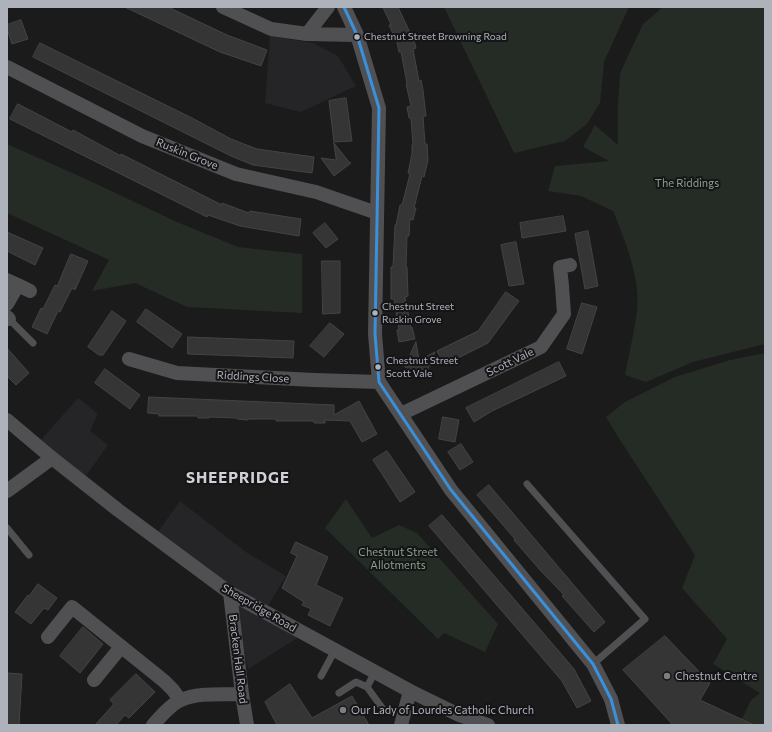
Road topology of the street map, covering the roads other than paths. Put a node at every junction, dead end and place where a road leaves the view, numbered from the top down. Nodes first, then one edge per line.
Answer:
1 (223, 7) edge
2 (328, 7) edge
3 (344, 7) edge
4 (307, 34) junction
5 (357, 35) junction
6 (7, 67) edge
7 (377, 213) junction
8 (559, 267) dead end
9 (18, 285) edge
10 (7, 304) edge
11 (8, 318) edge
12 (33, 343) dead end
13 (129, 358) dead end
14 (380, 382) junction
15 (401, 414) junction
16 (7, 420) edge
17 (52, 458) junction
18 (527, 484) dead end
19 (7, 491) edge
20 (7, 528) edge
21 (29, 555) dead end
22 (230, 593) junction
23 (48, 637) dead end
24 (121, 647) junction
25 (335, 650) junction
26 (593, 664) junction
27 (375, 672) junction
28 (322, 676) dead end
29 (94, 680) dead end
30 (367, 687) junction
31 (410, 691) junction
32 (339, 693) dead end
33 (242, 694) junction
34 (180, 700) junction
35 (384, 709) dead end
36 (153, 725) edge
37 (247, 725) edge
38 (401, 725) edge
39 (488, 725) edge
40 (618, 725) edge

1 - 4 street
2 - 4 street
3 - 5 street
4 - 5 street
5 - 7 street
6 - 7 street, Ruskin Grove
7 - 14 street
8 - 15 street, Scott Vale
9 - 10 street
11 - 12 lane
13 - 14 street, Riddings Close
14 - 15 street
15 - 26 street
16 - 17 street, Sheepridge Road
17 - 19 street
17 - 22 street, Sheepridge Road
18 - 26 lane
20 - 21 lane
22 - 25 street, Sheepridge Road
22 - 33 street, Bracken Hall Road
23 - 24 street
24 - 29 street
24 - 34 street
25 - 27 street, Sheepridge Road
25 - 28 lane
26 - 40 street
27 - 30 lane
27 - 31 street, Sheepridge Road
30 - 32 lane
30 - 35 lane
31 - 38 street
31 - 39 street, Sheepridge Road
33 - 34 street
33 - 37 street, Bracken Hall Road
34 - 36 street

